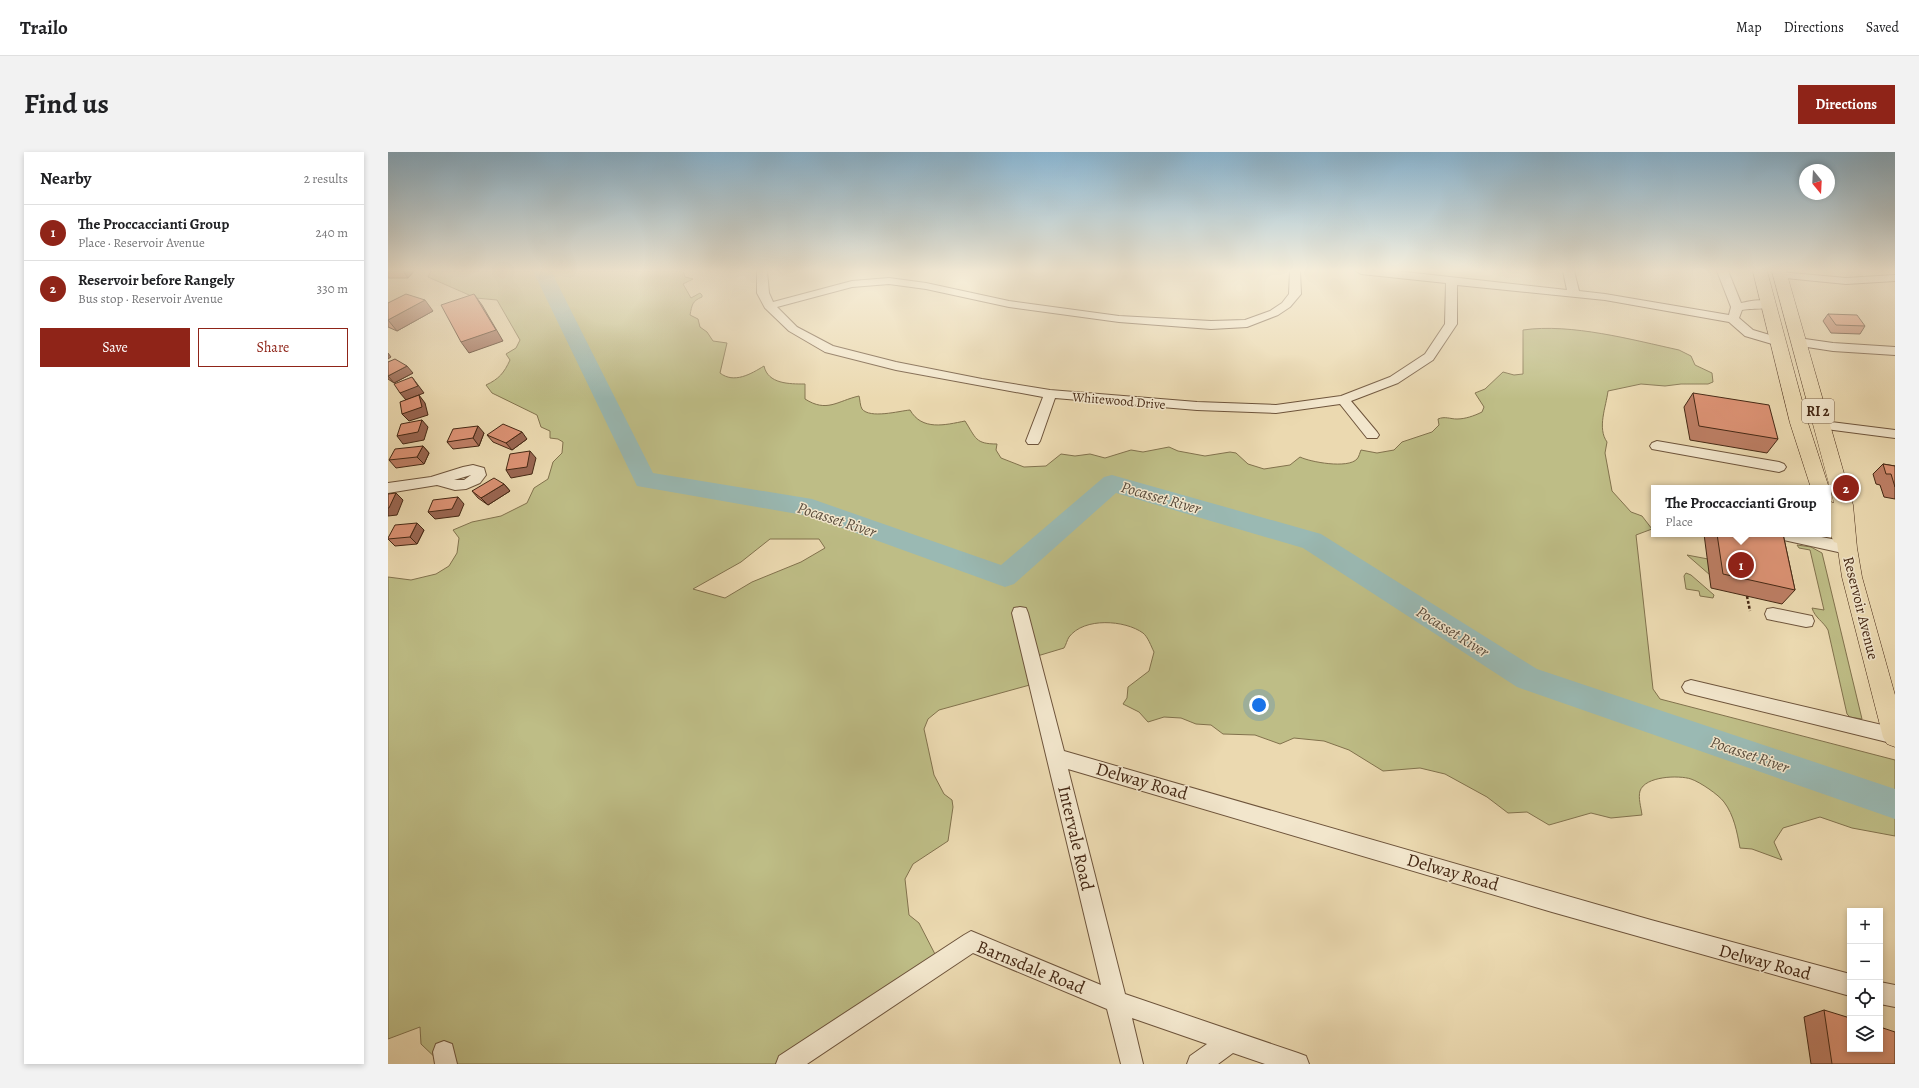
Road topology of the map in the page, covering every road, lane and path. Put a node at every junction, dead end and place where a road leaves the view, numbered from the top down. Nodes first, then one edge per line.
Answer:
1 (776, 314) edge
2 (1077, 314) edge
3 (1269, 314) edge
4 (1451, 314) edge
5 (1701, 314) edge
6 (1735, 314) edge
7 (1771, 314) edge
8 (1790, 314) edge
9 (1733, 319) junction
10 (1779, 342) junction
11 (1798, 342) junction
12 (1895, 351) edge
13 (1050, 394) junction
14 (1343, 400) junction
15 (1823, 425) junction
16 (1895, 434) edge
17 (1372, 435) dead end
18 (1033, 441) dead end
19 (1657, 446) dead end
20 (1779, 467) dead end
21 (440, 480) dead end
22 (1819, 485) edge
23 (388, 488) edge
24 (1831, 514) edge
25 (1794, 537) edge
26 (1847, 548) junction
27 (1747, 596) dead end
28 (1750, 611) dead end
29 (1020, 613) dead end
30 (1773, 614) dead end
31 (1806, 621) dead end
32 (1691, 687) dead end
33 (1895, 736) edge
34 (1058, 757) junction
35 (1847, 984) edge
36 (1883, 993) edge
37 (1895, 996) edge
38 (1116, 1002) junction
39 (1231, 1041) junction
40 (787, 1064) edge
41 (1132, 1064) edge
42 (1198, 1064) edge
43 (1298, 1064) edge

1 - 13 street, Whitewood Drive
2 - 3 street
4 - 14 street, Whitewood Drive
5 - 9 street
6 - 9 street
7 - 10 main road, RI 2
8 - 11 main road, Reservoir Avenue / RI 2
9 - 10 street
10 - 22 main road, RI 2
11 - 12 street
11 - 15 main road, Reservoir Avenue / RI 2
13 - 14 street, Whitewood Drive
13 - 18 street
14 - 17 street
15 - 16 street
15 - 26 main road, Reservoir Avenue / RI 2
19 - 20 street
21 - 23 street
24 - 26 main road, Reservoir Avenue / RI 2
25 - 26 street
26 - 33 main road, Reservoir Avenue / RI 2
27 - 28 path
29 - 34 street, Intervale Road
30 - 31 street
32 - 33 street
34 - 35 street, Delway Road
34 - 38 street, Intervale Road
36 - 37 street
38 - 39 street, Barnsdale Road
38 - 40 street, Barnsdale Road
38 - 41 street, Intervale Road
39 - 42 street
39 - 43 street, Barnsdale Road

